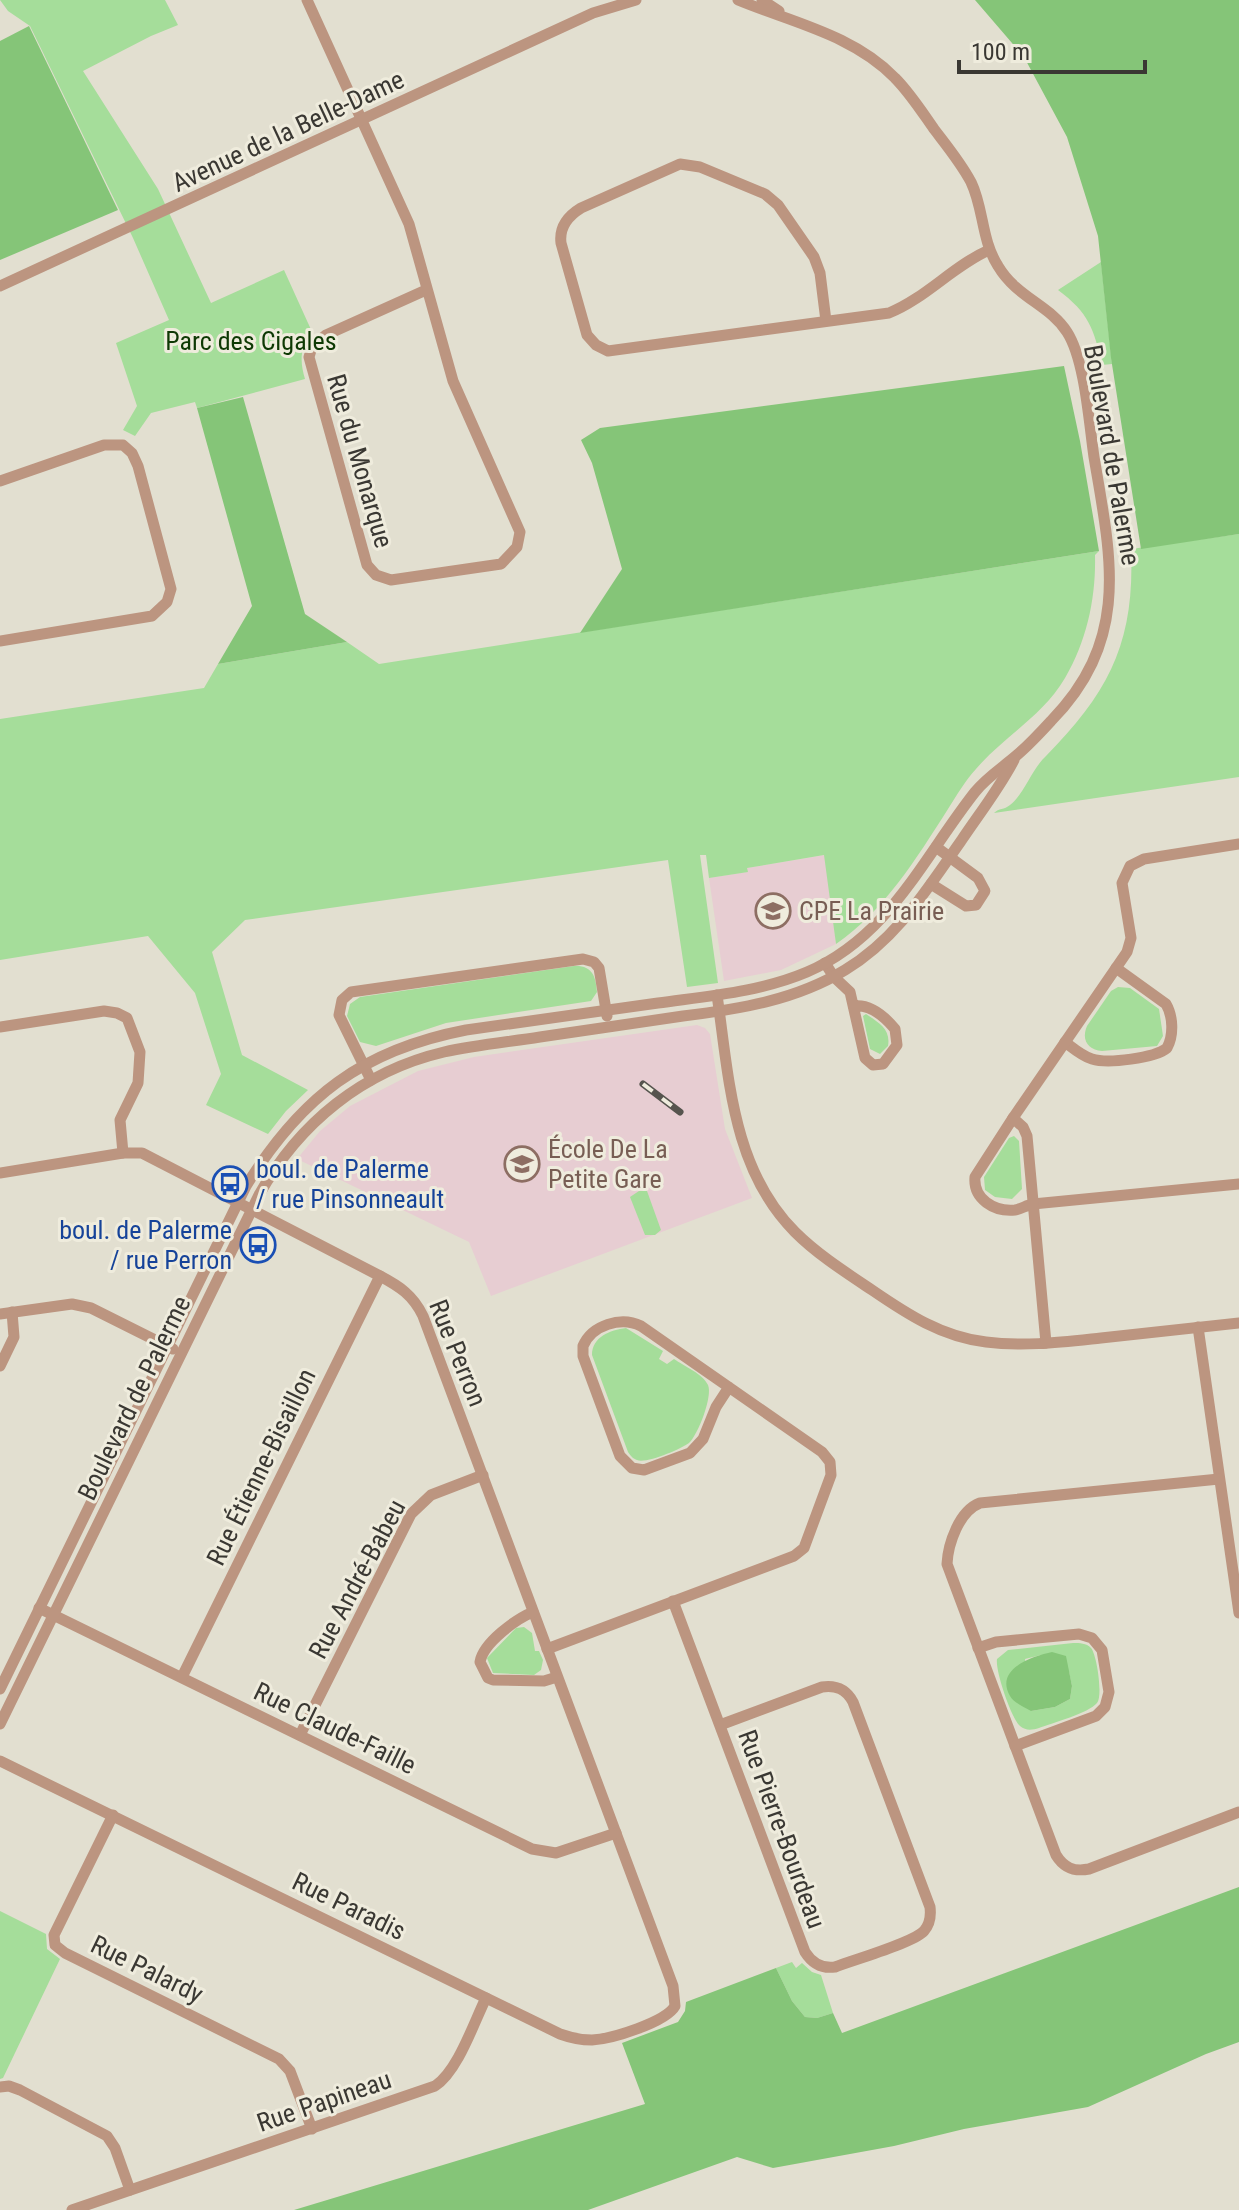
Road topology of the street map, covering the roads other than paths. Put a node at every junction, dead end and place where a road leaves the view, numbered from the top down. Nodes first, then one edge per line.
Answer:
1 (307, 0) edge
2 (611, 0) edge
3 (636, 0) edge
4 (738, 0) edge
5 (762, 0) edge
6 (593, 13) junction
7 (786, 16) junction
8 (363, 119) junction
9 (989, 250) junction
10 (0, 286) edge
11 (426, 290) junction
12 (826, 321) junction
13 (0, 481) edge
14 (0, 641) edge
15 (1016, 756) junction
16 (1239, 844) edge
17 (936, 847) junction
18 (950, 857) junction
19 (931, 884) junction
20 (825, 963) junction
21 (1116, 968) junction
22 (834, 977) junction
23 (717, 995) junction
24 (854, 1006) junction
25 (606, 1010) junction
26 (719, 1011) junction
27 (608, 1026) junction
28 (0, 1027) edge
29 (1065, 1042) junction
30 (364, 1065) junction
31 (371, 1080) junction
32 (1013, 1118) junction
33 (123, 1153) junction
34 (0, 1173) edge
35 (1239, 1184) edge
36 (238, 1202) junction
37 (1033, 1204) junction
38 (251, 1210) junction
39 (380, 1276) junction
40 (6, 1313) edge
41 (1239, 1323) edge
42 (1198, 1327) junction
43 (1046, 1343) junction
44 (167, 1346) junction
45 (181, 1352) junction
46 (0, 1366) edge
47 (729, 1387) junction
48 (483, 1475) junction
49 (1219, 1479) junction
50 (673, 1601) junction
51 (39, 1608) junction
52 (533, 1612) junction
53 (1239, 1613) edge
54 (54, 1614) junction
55 (978, 1648) junction
56 (547, 1649) junction
57 (182, 1677) junction
58 (557, 1677) junction
59 (0, 1689) edge
60 (0, 1724) edge
61 (720, 1725) junction
62 (300, 1735) junction
63 (1015, 1746) junction
64 (0, 1761) edge
65 (1239, 1812) edge
66 (113, 1815) junction
67 (616, 1833) junction
68 (486, 1998) junction
69 (676, 2000) joint
70 (0, 2087) edge
71 (312, 2129) junction
72 (130, 2190) junction
73 (72, 2210) edge

1 - 8 street, Rue du Monarque
2 - 6 street, Avenue de la Belle-Dame
3 - 6 street, Avenue de la Belle-Dame
4 - 7 street, Boulevard de Palerme
5 - 7 street, Boulevard de Palerme
6 - 8 street, Avenue de la Belle-Dame
7 - 9 street, Boulevard de Palerme
8 - 10 street, Avenue de la Belle-Dame
8 - 11 street, Rue du Monarque
9 - 12 street
9 - 15 street, Boulevard de Palerme
11 - 11 street, Rue du Monarque
12 - 12 street
13 - 14 street
15 - 17 street, Boulevard de Palerme
15 - 18 street, Boulevard de Palerme
16 - 21 street
17 - 18 street
17 - 20 street, Boulevard de Palerme
18 - 19 street, Boulevard de Palerme
18 - 19 street
19 - 22 street, Boulevard de Palerme
20 - 22 street
20 - 23 street, Boulevard de Palerme
21 - 29 street
21 - 29 street
22 - 24 street
22 - 26 street, Boulevard de Palerme
23 - 25 street, Boulevard de Palerme
23 - 26 street
24 - 24 street
25 - 27 street
25 - 30 street, Boulevard de Palerme
25 - 30 street
26 - 27 street, Boulevard de Palerme
26 - 43 street
27 - 31 street, Boulevard de Palerme
28 - 33 street
29 - 32 street
30 - 31 street
30 - 36 street, Boulevard de Palerme
31 - 38 street, Boulevard de Palerme
32 - 37 street
32 - 37 street
33 - 34 street
33 - 36 street, Rue Perron
35 - 37 street
36 - 38 street, Rue Perron
36 - 44 street, Boulevard de Palerme
37 - 43 street
38 - 39 street, Rue Perron
38 - 45 street, Boulevard de Palerme
39 - 48 street, Rue Perron
39 - 57 street, Rue Étienne-Bisaillon
40 - 44 street
40 - 46 street
41 - 42 street
42 - 43 street
42 - 49 street
44 - 45 street
44 - 51 street, Boulevard de Palerme
45 - 54 street, Boulevard de Palerme
47 - 47 street
47 - 50 street
48 - 52 street, Rue Perron
48 - 62 street, Rue André-Babeu
49 - 53 street
49 - 55 street
50 - 56 street
50 - 61 street, Rue Pierre-Bourdeau
51 - 54 street, Rue Claude-Faille
51 - 59 street, Boulevard de Palerme
52 - 56 street, Rue Perron
52 - 58 street
54 - 57 street, Rue Claude-Faille
54 - 60 street, Boulevard de Palerme
55 - 63 street
55 - 63 street
56 - 58 street, Rue Perron
57 - 62 street, Rue Claude-Faille
58 - 67 street, Rue Perron
61 - 61 street, Rue Pierre-Bourdeau
62 - 67 street, Rue Claude-Faille
63 - 65 street
64 - 66 street, Rue Paradis
66 - 68 street, Rue Paradis
66 - 71 street, Rue Palardy
67 - 69 street, Rue Perron
68 - 69 street, Rue Paradis
68 - 71 street, Rue Papineau
70 - 72 street
71 - 72 street, Rue Papineau
72 - 73 street, Rue Papineau

